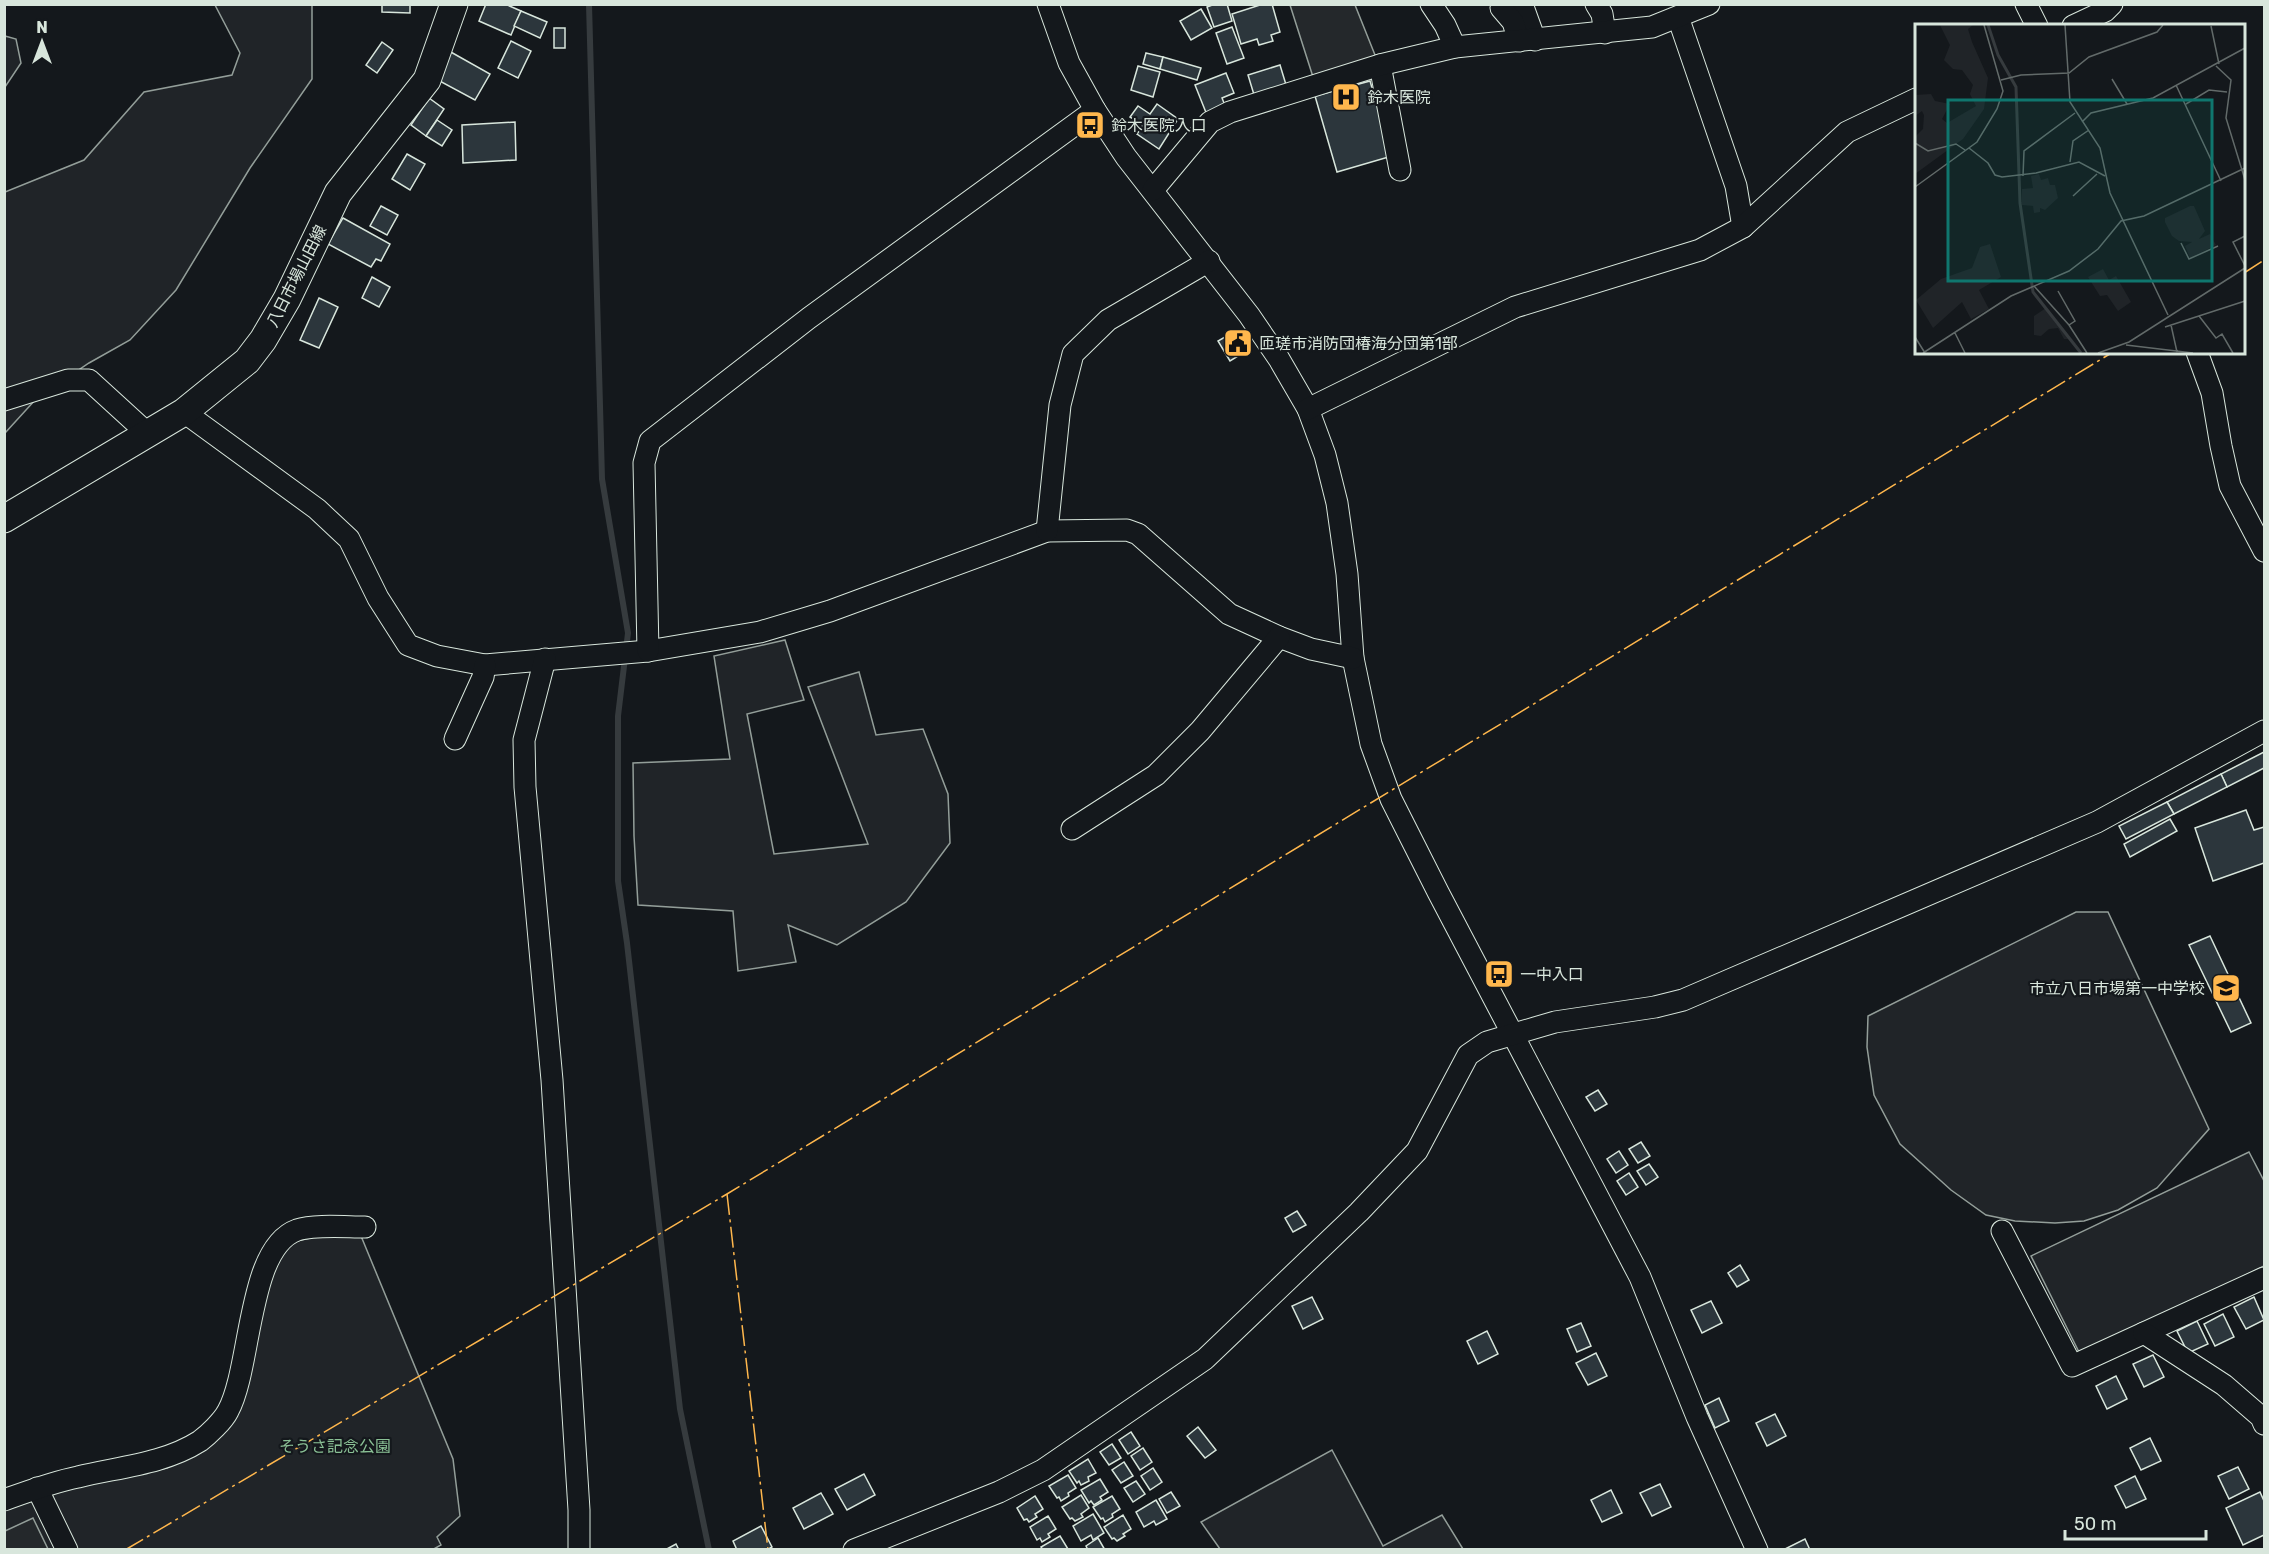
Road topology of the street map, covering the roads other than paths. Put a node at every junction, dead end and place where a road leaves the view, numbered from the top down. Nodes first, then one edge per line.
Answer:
1 (454, 4) edge
2 (1048, 4) edge
3 (1431, 4) edge
4 (1522, 4) edge
5 (1596, 4) edge
6 (1709, 4) edge
7 (2026, 4) edge
8 (2112, 4) edge
9 (1501, 8) dead end
10 (1678, 17) junction
11 (2036, 24) edge
12 (2077, 24) edge
13 (1605, 33) junction
14 (1527, 40) junction
15 (1455, 47) junction
16 (1380, 65) junction
17 (1915, 100) edge
18 (1095, 110) junction
19 (1400, 170) dead end
20 (1153, 190) junction
21 (1743, 227) junction
22 (1209, 261) junction
23 (2198, 354) edge
24 (4, 400) edge
25 (1308, 409) junction
26 (184, 412) junction
27 (147, 433) junction
28 (4, 519) edge
29 (1047, 531) junction
30 (2265, 551) edge
31 (1279, 637) junction
32 (648, 651) junction
33 (1353, 658) junction
34 (545, 659) junction
35 (485, 665) junction
36 (2265, 731) edge
37 (455, 739) dead end
38 (1072, 829) dead end
39 (1513, 1034) junction
40 (365, 1227) dead end
41 (2002, 1231) dead end
42 (2265, 1278) edge
43 (2144, 1333) junction
44 (2265, 1424) edge
45 (37, 1488) junction
46 (4, 1500) edge
47 (67, 1550) edge
48 (579, 1550) edge
49 (854, 1550) edge
50 (1756, 1550) edge

1 - 26 main road, 八日市場山田線
2 - 18 street
3 - 15 street
4 - 14 street
5 - 13 street
6 - 10 street
7 - 11 street
8 - 12 street
9 - 14 street
10 - 13 street
10 - 21 street
13 - 14 street
14 - 15 street
15 - 16 street
16 - 19 street
16 - 20 street
17 - 21 street
18 - 20 street
18 - 32 street
20 - 22 street
21 - 25 street
22 - 25 street
22 - 29 street
23 - 30 street
24 - 27 street
25 - 33 street
26 - 27 main road, 八日市場山田線
26 - 35 street
27 - 28 main road, 八日市場山田線
29 - 31 street
29 - 32 street
31 - 33 street
31 - 38 street
32 - 34 street
33 - 39 street
34 - 35 street
34 - 48 street
35 - 37 street
36 - 39 street
39 - 49 street
39 - 50 street
40 - 45 street
41 - 43 street
42 - 43 street
43 - 44 street
45 - 46 street
45 - 47 street

